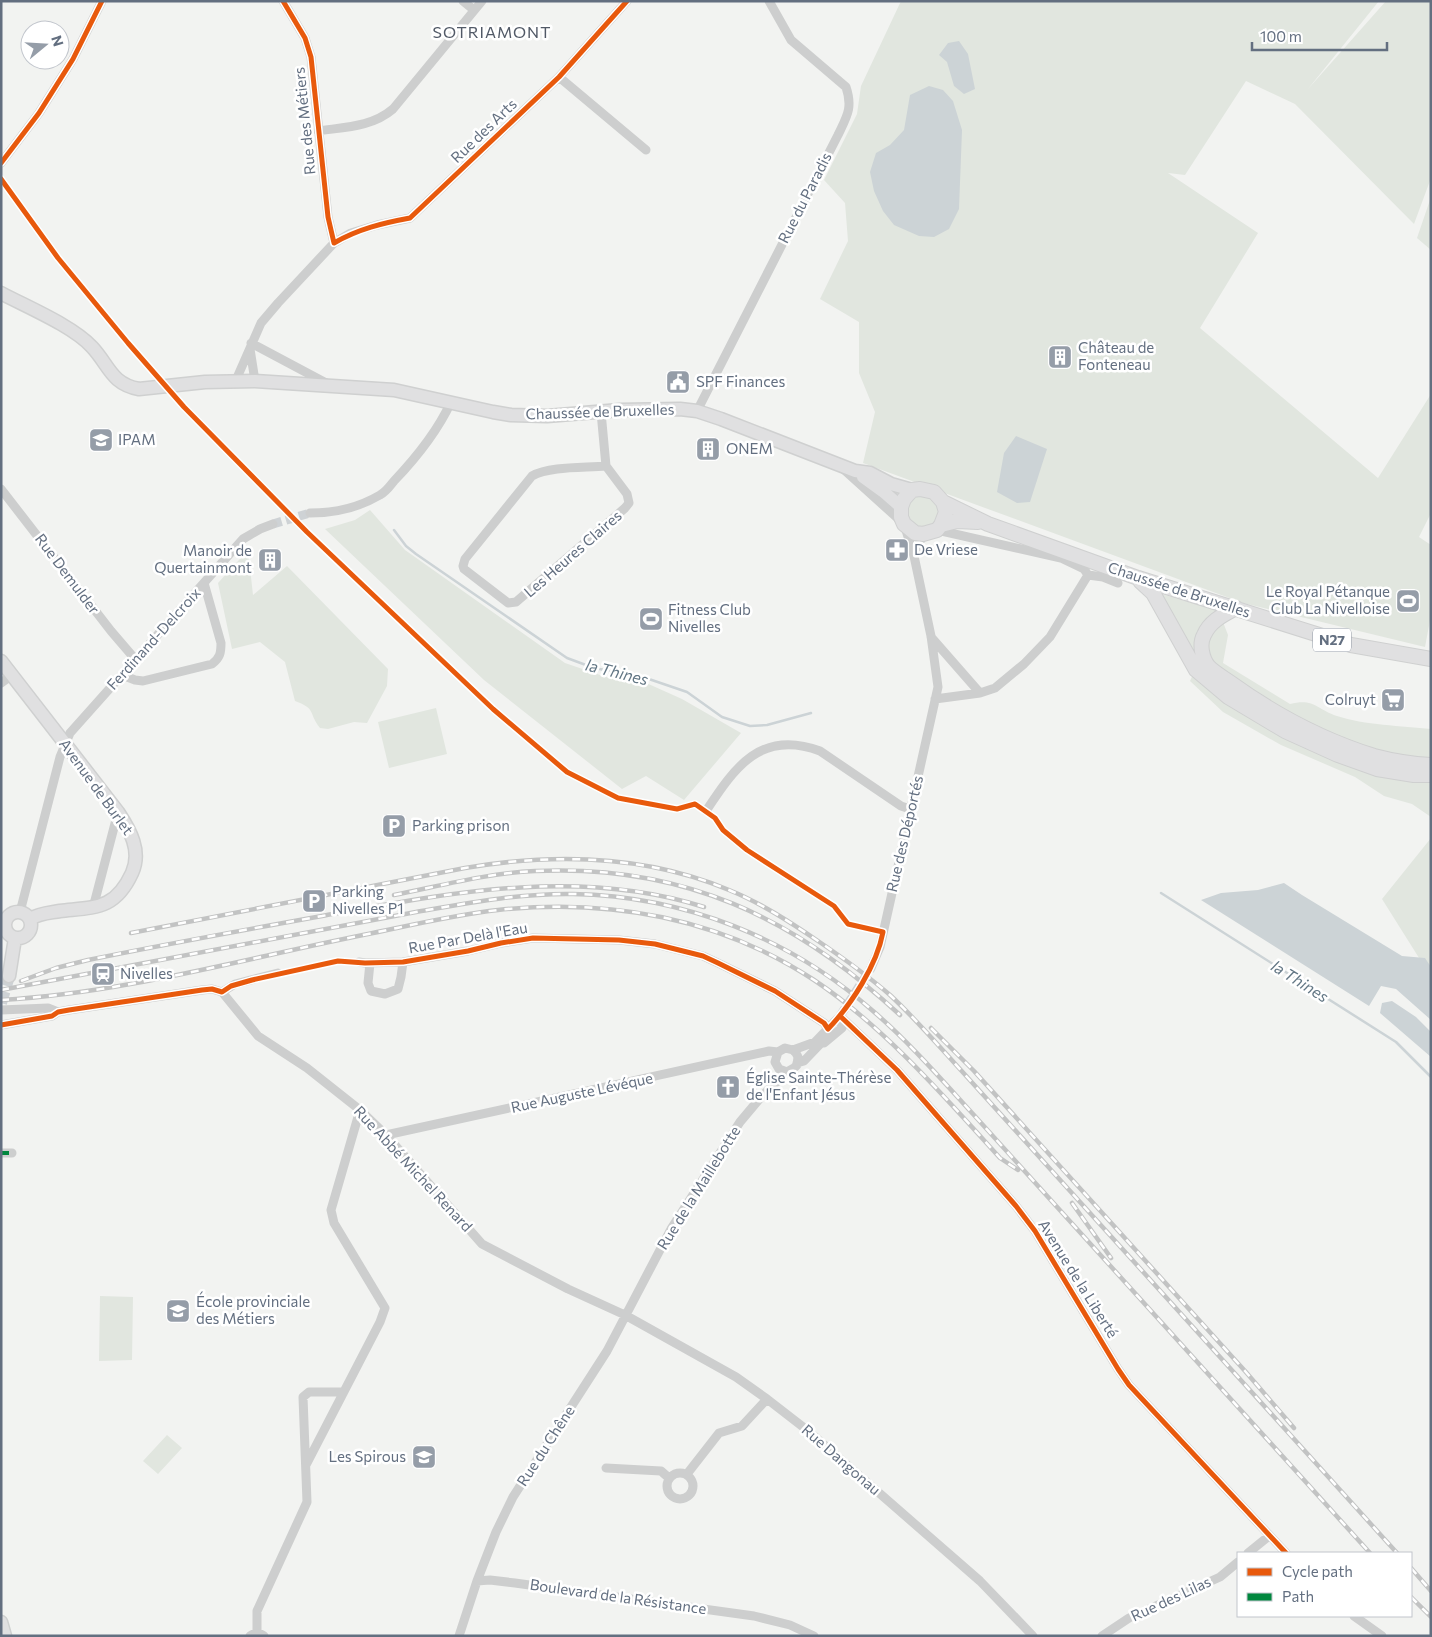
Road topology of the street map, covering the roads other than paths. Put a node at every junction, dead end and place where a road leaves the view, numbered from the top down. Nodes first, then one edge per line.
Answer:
1 (102, 1) edge
2 (283, 1) edge
3 (463, 1) edge
4 (482, 1) edge
5 (627, 1) edge
6 (769, 1) edge
7 (474, 10) junction
8 (559, 77) junction
9 (318, 131) junction
10 (646, 150) dead end
11 (1, 163) edge
12 (334, 243) junction
13 (1, 293) edge
14 (251, 346) junction
15 (236, 380) junction
16 (255, 380) junction
17 (328, 385) junction
18 (451, 402) junction
19 (697, 411) junction
20 (601, 412) junction
21 (836, 463) junction
22 (606, 466) junction
23 (855, 470) junction
24 (1, 489) edge
25 (912, 490) junction
26 (943, 502) junction
27 (901, 507) junction
28 (310, 512) tunnel mouth
29 (273, 524) tunnel mouth
30 (904, 524) junction
31 (988, 524) junction
32 (934, 530) junction
33 (914, 556) junction
34 (1114, 569) junction
35 (1088, 575) junction
36 (1138, 578) junction
37 (204, 583) junction
38 (1236, 608) junction
39 (931, 636) junction
40 (135, 659) junction
41 (1431, 659) edge
42 (1, 661) edge
43 (12, 675) junction
44 (122, 676) junction
45 (1, 683) edge
46 (980, 693) junction
47 (935, 699) junction
48 (65, 744) junction
49 (1431, 765) edge
50 (1431, 775) edge
51 (910, 808) junction
52 (706, 811) dead end
53 (118, 812) junction
54 (93, 908) junction
55 (25, 916) junction
56 (3, 921) edge
57 (15, 938) junction
58 (359, 962) dead end
59 (403, 962) junction
60 (370, 963) junction
61 (871, 968) tunnel mouth
62 (278, 974) dead end
63 (9, 976) tunnel mouth
64 (222, 992) junction
65 (12, 1009) junction
66 (1, 1010) edge
67 (58, 1012) junction
68 (840, 1016) junction
69 (17, 1022) junction
70 (1, 1025) edge
71 (828, 1029) junction
72 (793, 1050) junction
73 (815, 1051) junction
74 (778, 1052) junction
75 (797, 1063) junction
76 (787, 1072) junction
77 (360, 1110) junction
78 (386, 1135) junction
79 (12, 1152) dead end
80 (1, 1153) edge
81 (625, 1315) junction
82 (343, 1392) junction
83 (767, 1398) junction
84 (306, 1465) junction
85 (606, 1468) dead end
86 (687, 1474) junction
87 (669, 1478) junction
88 (1270, 1536) junction
89 (1249, 1552) edge
90 (1285, 1552) edge
91 (1237, 1563) edge
92 (477, 1581) junction
93 (1355, 1617) edge
94 (1, 1622) edge
95 (257, 1635) edge
96 (6, 1636) edge
97 (459, 1636) edge
98 (814, 1636) edge
99 (1033, 1636) edge
100 (1102, 1636) edge
101 (1382, 1636) edge

1 - 11 street
2 - 9 street, Rue des Métiers
3 - 7 street
4 - 7 street
5 - 8 street, Rue des Arts
6 - 19 street, Rue du Paradis
7 - 9 street
8 - 10 street
8 - 12 street, Rue des Arts
9 - 12 street, Rue des Métiers
12 - 14 street, Rue des Arts
13 - 15 main road, N27
14 - 15 street, Rue des Arts
14 - 16 street
14 - 17 street, Chaussée de Bruxelles
15 - 16 main road, Chaussée de Bruxelles / N27
16 - 17 main road, Chaussée de Bruxelles / N27
17 - 18 main road, Chaussée de Bruxelles / N27
18 - 20 main road, Chaussée de Bruxelles / N27
18 - 28 street
19 - 20 main road, Chaussée de Bruxelles / N27
19 - 21 main road, Chaussée de Bruxelles / N27
20 - 22 street
21 - 23 main road, Chaussée de Bruxelles / N27
21 - 30 street, Chaussée de Bruxelles
22 - 22 street, Les Heures Claires
23 - 25 main road, N27
23 - 27 main road, N27
24 - 40 street, Rue Demulder
25 - 26 main road, N27
25 - 27 main road
26 - 31 main road, N27
26 - 32 main road
27 - 30 main road
29 - 37 street, Ferdinand-Delcroix
30 - 32 main road
30 - 33 street, Rue des Déportés
31 - 32 main road, N27
31 - 34 main road, Chaussée de Bruxelles / N27
32 - 33 street
32 - 35 street, Chaussée de Bruxelles
33 - 39 street, Rue des Déportés
34 - 35 street
34 - 36 main road, Chaussée de Bruxelles / N27
35 - 46 street
36 - 38 main road, Chaussée de Bruxelles / N27
36 - 50 main road
37 - 40 street, Ferdinand-Delcroix
37 - 44 street
38 - 41 main road, Chaussée de Bruxelles / N27
38 - 49 main road
39 - 46 street
39 - 47 street, Rue des Déportés
40 - 44 street, Ferdinand-Delcroix
42 - 43 main road, Avenue de Burlet
43 - 45 street
43 - 48 main road, Avenue de Burlet
44 - 48 street, Ferdinand-Delcroix
46 - 47 street
47 - 51 street, Rue des Déportés
48 - 53 main road, Avenue de Burlet
48 - 55 street, Ferdinand-Delcroix
51 - 52 street
51 - 61 street, Rue des Déportés
53 - 54 street
53 - 54 main road, Avenue de Burlet
54 - 55 main road, Avenue de Burlet
55 - 56 main road
55 - 57 main road
56 - 57 main road
57 - 63 main road
58 - 60 street, Rue Par Delà l'Eau
59 - 60 street, Rue Par Delà l'Eau
59 - 60 street, Rue Par Delà l'Eau
59 - 71 street, Rue Par Delà l'Eau
62 - 64 street
64 - 67 street
64 - 77 street, Rue Abbé Michel Renard
65 - 66 street
65 - 67 street
65 - 69 street
67 - 69 street
68 - 71 street
68 - 73 street
68 - 88 street, Avenue de la Liberté
69 - 70 street
71 - 72 street
71 - 73 street
72 - 74 street
72 - 75 street
73 - 75 street
74 - 76 street
74 - 78 street, Rue Auguste Lévéque
75 - 76 street
76 - 81 street, Rue de la Maillebotte
77 - 78 street, Rue Abbé Michel Renard
77 - 82 street
78 - 81 street, Rue Abbé Michel Renard
79 - 80 street
81 - 83 street, Rue Dangonau
81 - 92 street, Rue du Chêne
82 - 84 street
82 - 84 street
83 - 86 street
83 - 99 street, Rue Dangonau
84 - 95 street
85 - 87 street
86 - 87 street
86 - 87 street
88 - 89 street
88 - 90 street, Avenue de la Liberté
91 - 100 street, Rue des Lilas
92 - 97 street
92 - 98 street, Boulevard de la Résistance
93 - 101 street
94 - 96 main road

